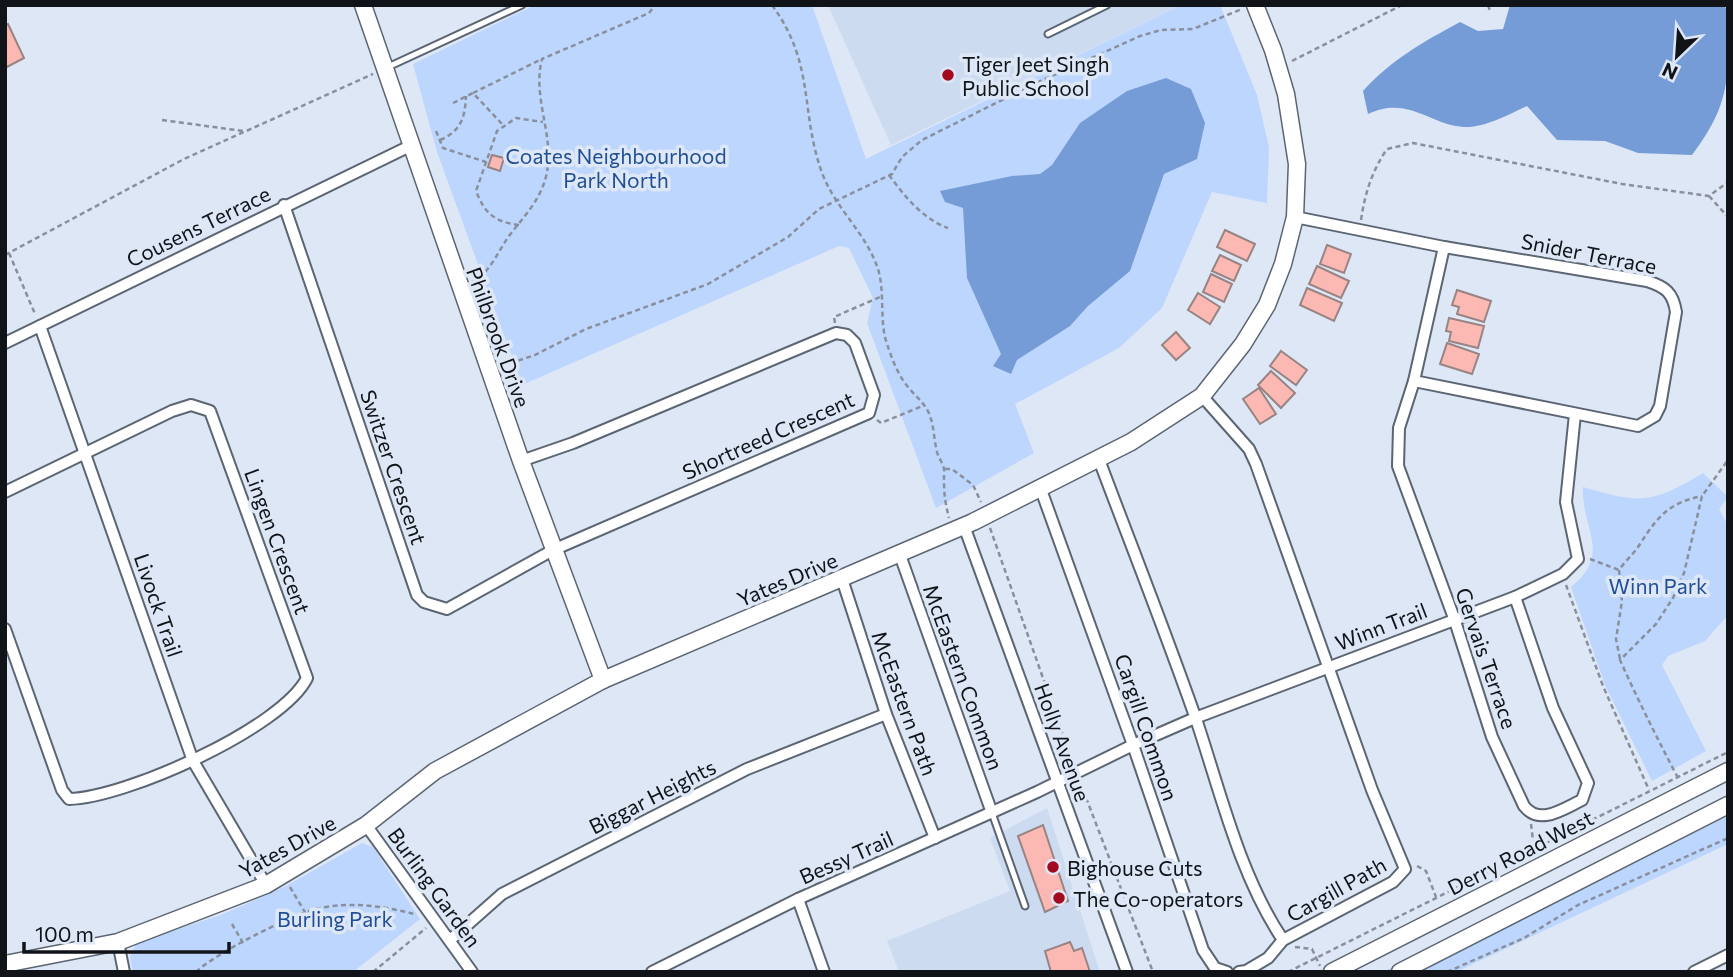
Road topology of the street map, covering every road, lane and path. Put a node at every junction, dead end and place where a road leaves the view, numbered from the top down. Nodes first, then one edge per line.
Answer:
1 (363, 5) edge
2 (522, 5) edge
3 (655, 5) edge
4 (772, 5) edge
5 (1107, 5) edge
6 (1252, 5) edge
7 (1402, 5) edge
8 (1488, 5) edge
9 (1490, 12) dead end
10 (1048, 34) dead end
11 (542, 59) junction
12 (386, 68) junction
13 (1279, 68) junction
14 (473, 93) junction
15 (466, 96) junction
16 (453, 103) dead end
17 (162, 120) dead end
18 (543, 122) junction
19 (503, 125) junction
20 (243, 131) junction
21 (436, 131) dead end
22 (440, 140) junction
23 (410, 146) junction
24 (486, 162) junction
25 (890, 175) junction
26 (1728, 182) edge
27 (1709, 196) junction
28 (834, 200) junction
29 (284, 205) junction
30 (1295, 217) junction
31 (1728, 217) edge
32 (519, 225) junction
33 (948, 228) dead end
34 (1359, 230) junction
35 (1444, 247) junction
36 (7, 254) edge
37 (460, 288) junction
38 (882, 296) junction
39 (40, 326) junction
40 (836, 333) junction
41 (5, 343) edge
42 (489, 370) junction
43 (1414, 381) junction
44 (1202, 396) junction
45 (925, 405) junction
46 (869, 413) junction
47 (1575, 414) junction
48 (86, 453) junction
49 (1098, 457) junction
50 (1728, 460) edge
51 (521, 461) junction
52 (945, 469) junction
53 (1040, 487) junction
54 (5, 492) edge
55 (1702, 496) junction
56 (986, 515) junction
57 (958, 528) junction
58 (554, 550) junction
59 (900, 555) junction
60 (1578, 555) junction
61 (1619, 570) junction
62 (1563, 574) junction
63 (842, 579) junction
64 (1515, 597) junction
65 (1454, 618) junction
66 (5, 629) edge
67 (1620, 660) junction
68 (1331, 666) junction
69 (603, 680) junction
70 (886, 715) junction
71 (1195, 718) junction
72 (1133, 744) junction
73 (1728, 752) edge
74 (193, 761) junction
75 (1728, 771) edge
76 (1077, 773) junction
77 (1058, 782) junction
78 (1681, 784) junction
79 (1653, 798) junction
80 (1728, 805) edge
81 (992, 813) junction
82 (1530, 813) junction
83 (366, 825) junction
84 (935, 838) junction
85 (1728, 838) edge
86 (1534, 848) junction
87 (1402, 858) junction
88 (1541, 864) junction
89 (282, 877) junction
90 (266, 886) junction
91 (1436, 897) junction
92 (798, 900) junction
93 (1025, 906) dead end
94 (306, 914) junction
95 (435, 919) junction
96 (232, 924) dead end
97 (450, 940) junction
98 (1283, 940) junction
99 (118, 942) junction
100 (243, 943) junction
101 (1728, 955) edge
102 (1316, 958) junction
103 (5, 964) edge
104 (124, 972) edge
105 (196, 972) edge
106 (373, 972) edge
107 (472, 972) edge
108 (652, 972) edge
109 (824, 972) edge
110 (1127, 972) edge
111 (1153, 972) edge
112 (1227, 972) edge
113 (1239, 972) edge
114 (1288, 972) edge
115 (1323, 972) edge
116 (1332, 972) edge
117 (1400, 972) edge
118 (1447, 972) edge
119 (1695, 972) edge

1 - 12 street, Philbrook Drive
2 - 12 lane
3 - 11 path
4 - 28 path
5 - 10 lane
6 - 13 street, Yates Drive
6 - 25 path
7 - 13 path
8 - 9 path
11 - 14 path
11 - 18 path
12 - 20 path
12 - 23 street, Philbrook Drive
13 - 30 street, Yates Drive
14 - 15 path
14 - 19 path
15 - 16 path
15 - 22 path
17 - 20 path
18 - 19 path
18 - 32 path
19 - 24 path
20 - 36 path
21 - 22 path
22 - 24 path
23 - 29 street, Cousens Terrace
23 - 37 street, Philbrook Drive
24 - 32 path
25 - 28 path
25 - 33 path
26 - 27 path
27 - 31 path
27 - 34 path
28 - 38 path
28 - 42 path
29 - 39 street, Cousens Terrace
29 - 58 street, Switzer Crescent
30 - 34 street, Snider Terrace
30 - 44 street, Yates Drive
32 - 37 path
34 - 35 street, Snider Terrace
35 - 43 street, Gervais Terrace
35 - 47 street, Snider Terrace
36 - 39 path
37 - 42 street, Philbrook Drive
38 - 40 path
38 - 45 path
39 - 41 street, Cousens Terrace
39 - 48 street, Livock Trail
40 - 46 street, Shortreed Crescent
40 - 51 street
42 - 51 street, Philbrook Drive
43 - 47 street, Snider Terrace
43 - 65 street, Gervais Terrace
44 - 49 street, Yates Drive
44 - 68 street, Cargill Path
45 - 46 path
45 - 52 path
46 - 58 street, Shortreed Crescent
47 - 60 street
48 - 54 street
48 - 74 street, Livock Trail
48 - 74 street, Lingen Crescent
49 - 53 street, Yates Drive
49 - 71 street, Cargill Path
50 - 55 path
51 - 58 street, Philbrook Drive
52 - 56 path
52 - 57 path
53 - 56 street, Yates Drive
53 - 72 street, Cargill Common
55 - 61 path
55 - 67 path
56 - 57 street, Yates Drive
56 - 76 path
57 - 59 street, Yates Drive
57 - 77 street, Holly Avenue
58 - 69 street, Philbrook Drive
59 - 63 street, Yates Drive
59 - 81 street, McEastern Common
60 - 61 path
60 - 62 street, Winn Trail
61 - 67 path
62 - 64 street, Winn Trail
62 - 79 path
63 - 69 street, Yates Drive
63 - 70 street, McEastern Path
64 - 65 street, Winn Trail
64 - 82 street
65 - 68 street, Winn Trail
65 - 82 street, Gervais Terrace
66 - 74 street
67 - 78 path
68 - 71 street, Winn Trail
68 - 87 street, Cargill Path
69 - 83 street, Yates Drive
70 - 84 street, McEastern Path
70 - 97 street, Biggar Heights
71 - 72 street, Winn Trail
71 - 98 street, Cargill Path
72 - 76 street, Winn Trail
72 - 112 street, Cargill Common
73 - 78 path
74 - 90 street, Livock Trail
75 - 78 street, Derry Road West
76 - 77 street, Winn Trail
76 - 111 path
77 - 81 street, Bessy Trail
77 - 110 street, Holly Avenue
78 - 79 street, Derry Road West
78 - 79 path
79 - 86 path
79 - 88 street, Derry Road West
80 - 117 street
81 - 84 street, Bessy Trail
81 - 93 lane
82 - 86 path
83 - 89 street, Yates Drive
83 - 95 street, Burling Garden
84 - 92 street, Bessy Trail
85 - 118 path
86 - 88 path
86 - 91 path
87 - 91 path
87 - 98 street, Cargill Path
88 - 116 street, Derry Road West
89 - 90 street, Yates Drive
89 - 94 path
90 - 99 street, Yates Drive
91 - 102 path
92 - 108 street, Bessy Trail
92 - 109 street
94 - 95 path
94 - 100 path
95 - 97 street, Burling Garden
95 - 106 path
96 - 100 path
97 - 107 street, Burling Garden
98 - 102 path
98 - 113 street
99 - 103 street, Yates Drive
99 - 104 street
100 - 105 path
101 - 119 street
102 - 114 path
102 - 115 path

